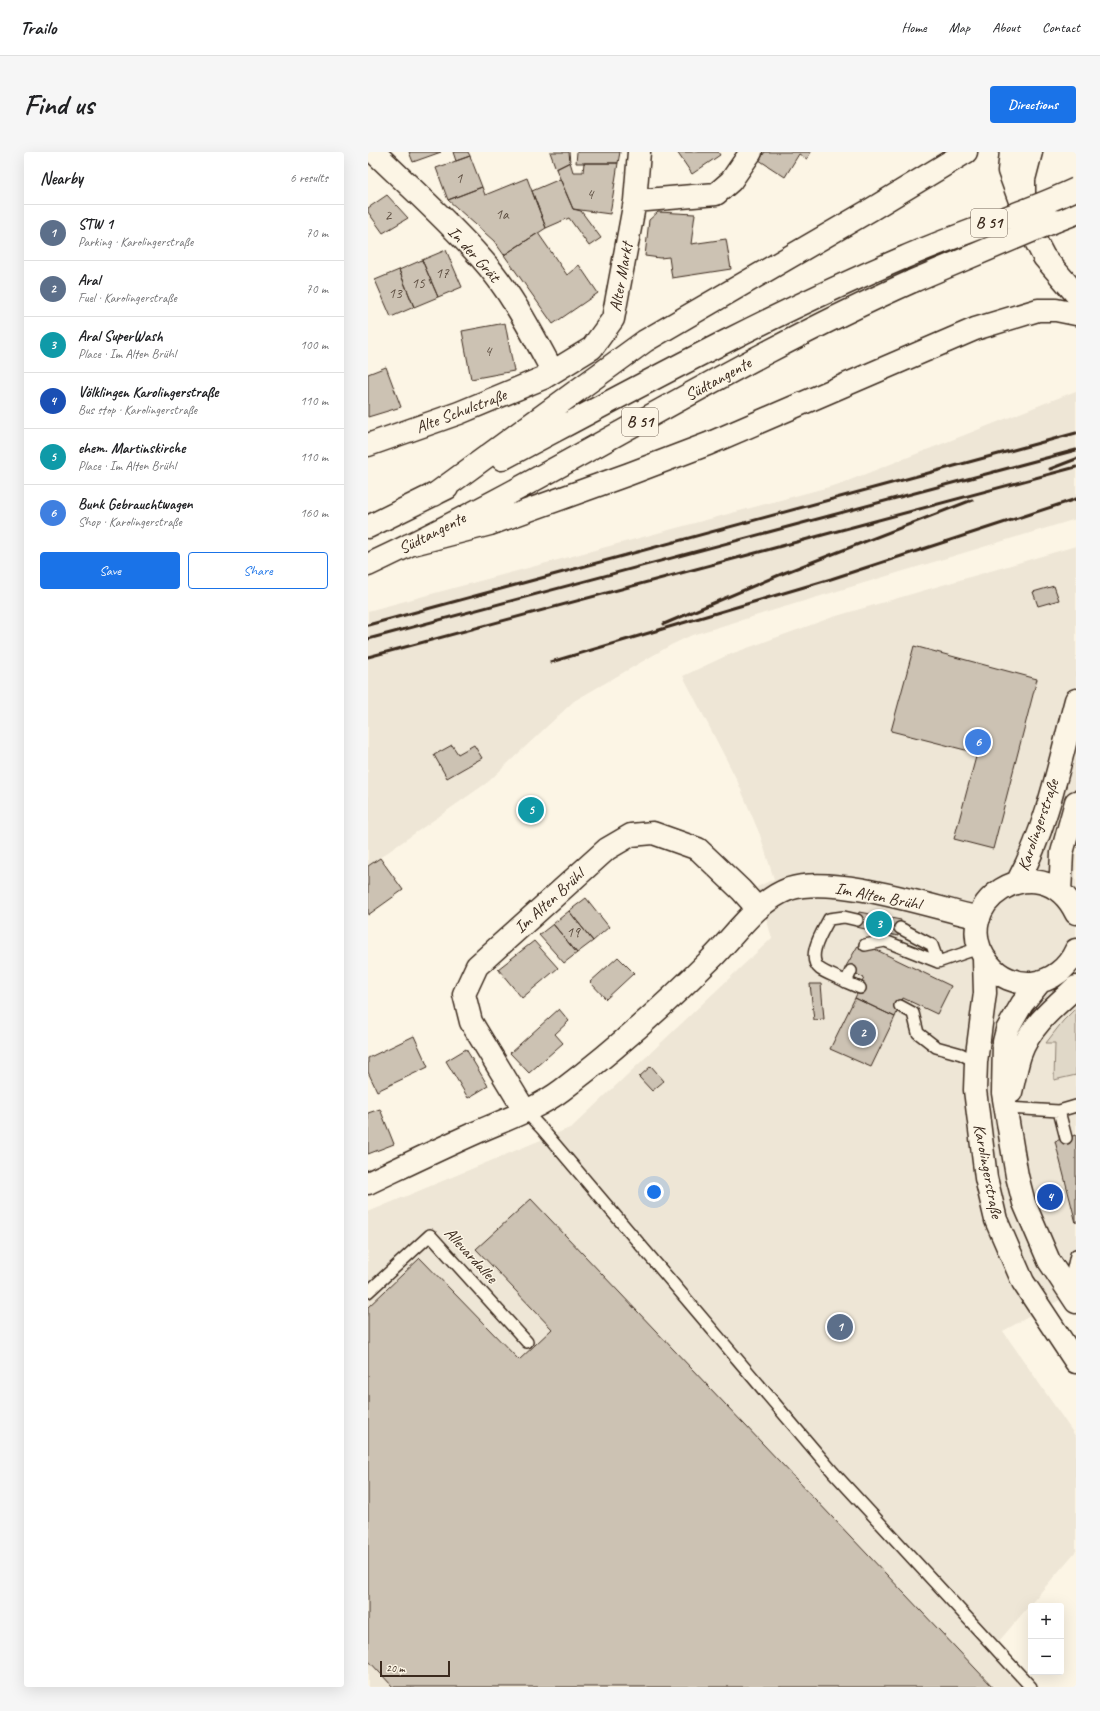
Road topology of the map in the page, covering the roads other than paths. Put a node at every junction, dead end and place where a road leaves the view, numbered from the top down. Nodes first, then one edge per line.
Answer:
1 (374, 152) edge
2 (639, 152) edge
3 (751, 152) edge
4 (966, 152) edge
5 (1011, 152) edge
6 (1031, 152) edge
7 (1076, 189) edge
8 (635, 201) junction
9 (1076, 213) edge
10 (1026, 217) junction
11 (1054, 268) junction
12 (1076, 286) edge
13 (1076, 294) edge
14 (1076, 314) edge
15 (553, 372) junction
16 (368, 445) edge
17 (434, 495) junction
18 (368, 527) edge
19 (409, 545) junction
20 (368, 564) edge
21 (1076, 700) edge
22 (1076, 807) edge
23 (1018, 881) junction
24 (1060, 892) junction
25 (758, 909) junction
26 (1076, 913) edge
27 (979, 918) junction
28 (857, 920) dead end
29 (900, 928) dead end
30 (865, 945) dead end
31 (1076, 950) edge
32 (982, 953) junction
33 (938, 962) junction
34 (851, 971) dead end
35 (846, 982) junction
36 (1040, 982) junction
37 (1076, 986) edge
38 (860, 988) dead end
39 (900, 1006) dead end
40 (976, 1062) junction
41 (1076, 1106) edge
42 (1007, 1108) junction
43 (525, 1111) junction
44 (1059, 1111) junction
45 (1076, 1116) edge
46 (1066, 1138) dead end
47 (368, 1183) edge
48 (1076, 1255) edge
49 (1076, 1288) edge
50 (368, 1292) edge
51 (1076, 1302) edge
52 (527, 1342) dead end
53 (1076, 1362) edge
54 (1031, 1687) edge

1 - 15 main road, In der Grät
2 - 8 main road, Alter Markt
3 - 8 main road
4 - 17 main road
5 - 10 main road
6 - 10 main road
7 - 17 main road, Südtangente / B 51, bridge
8 - 15 main road, Alter Markt
9 - 19 main road, Südtangente / B 51, bridge
10 - 11 main road
11 - 12 main road
11 - 13 main road
14 - 19 main road
15 - 16 main road, Alte Schulstraße
17 - 18 main road, Südtangente / B 51
19 - 20 main road, Südtangente / B 51
21 - 23 main road, Karolingerstraße
22 - 24 main road, Karolingerstraße
23 - 24 main road
23 - 27 main road
24 - 26 main road
25 - 27 main road, Im Alten Brühl
25 - 43 main road, Im Alten Brühl
25 - 43 main road, Im Alten Brühl
27 - 32 main road, Karolingerstraße
28 - 35 lane
29 - 33 lane
30 - 33 lane
31 - 36 main road
32 - 33 lane
32 - 36 main road
32 - 40 main road, Karolingerstraße
34 - 35 lane
35 - 38 lane
36 - 42 main road, Karolingerstraße
37 - 42 main road
39 - 40 lane
40 - 53 main road, Karolingerstraße
41 - 44 lane
42 - 44 lane
42 - 51 main road, Karolingerstraße
43 - 47 main road, Im Alten Brühl
43 - 54 lane
44 - 45 lane
44 - 46 lane
48 - 49 lane
50 - 52 lane, Allevardallee

